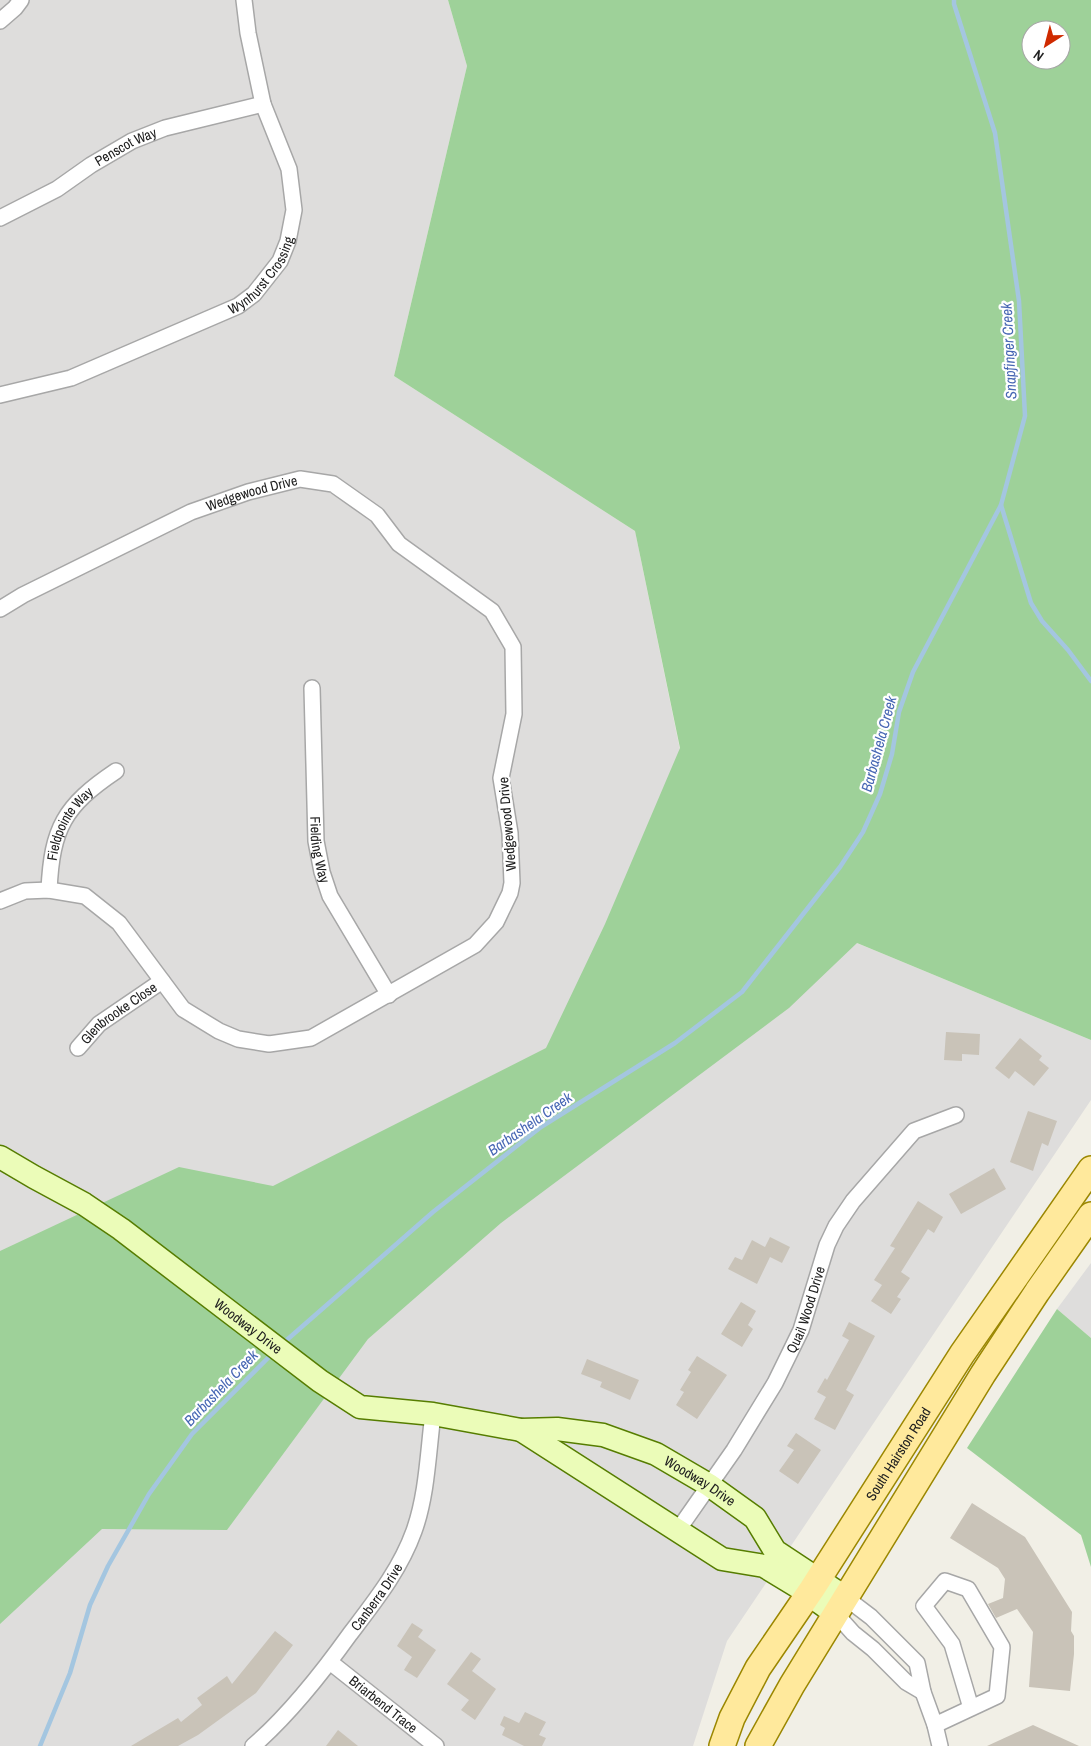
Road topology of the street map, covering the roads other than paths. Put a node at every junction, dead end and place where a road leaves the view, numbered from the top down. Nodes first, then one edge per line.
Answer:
1 (22, 0) edge
2 (248, 1) edge
3 (0, 21) edge
4 (262, 104) junction
5 (0, 218) edge
6 (0, 395) edge
7 (0, 609) edge
8 (312, 688) dead end
9 (116, 771) dead end
10 (49, 890) junction
11 (0, 901) edge
12 (162, 981) junction
13 (389, 995) junction
14 (78, 1048) dead end
15 (956, 1115) dead end
16 (0, 1157) edge
17 (1091, 1169) edge
18 (1091, 1215) edge
19 (433, 1414) junction
20 (521, 1430) junction
21 (709, 1485) junction
22 (678, 1530) junction
23 (813, 1587) junction
24 (841, 1606) junction
25 (887, 1633) junction
26 (873, 1649) junction
27 (330, 1662) junction
28 (924, 1692) junction
29 (971, 1708) junction
30 (935, 1725) junction
31 (253, 1746) edge
32 (436, 1746) edge
33 (722, 1746) edge
34 (758, 1746) edge
35 (940, 1746) edge

1 - 3 street
2 - 4 street, Wynhurst Crossing
4 - 5 street, Penscot Way
4 - 6 street, Wynhurst Crossing
7 - 13 street, Wedgewood Drive
8 - 13 street, Fielding Way
9 - 10 street, Fieldpointe Way
10 - 11 street, Wedgewood Drive
10 - 12 street, Wedgewood Drive
12 - 13 street, Wedgewood Drive
12 - 14 street, Glenbrooke Close
15 - 21 street, Quail Wood Drive
16 - 19 street, Woodway Drive
17 - 23 main road, South Hairston Road
18 - 24 main road
19 - 20 street, Woodway Drive
19 - 27 street, Canberra Drive
20 - 21 street, Woodway Drive
20 - 22 street, Woodway Drive
21 - 22 street, Quail Wood Drive
21 - 23 street, Woodway Drive
22 - 23 street, Woodway Drive
23 - 24 street, Woodway Drive
23 - 33 main road, South Hairston Road
24 - 25 street
24 - 26 street
24 - 34 main road
25 - 26 street
25 - 28 street
26 - 28 street
27 - 31 street, Canberra Drive
27 - 32 street, Briarbend Trace
28 - 30 street
29 - 29 street
29 - 30 street
30 - 35 street

